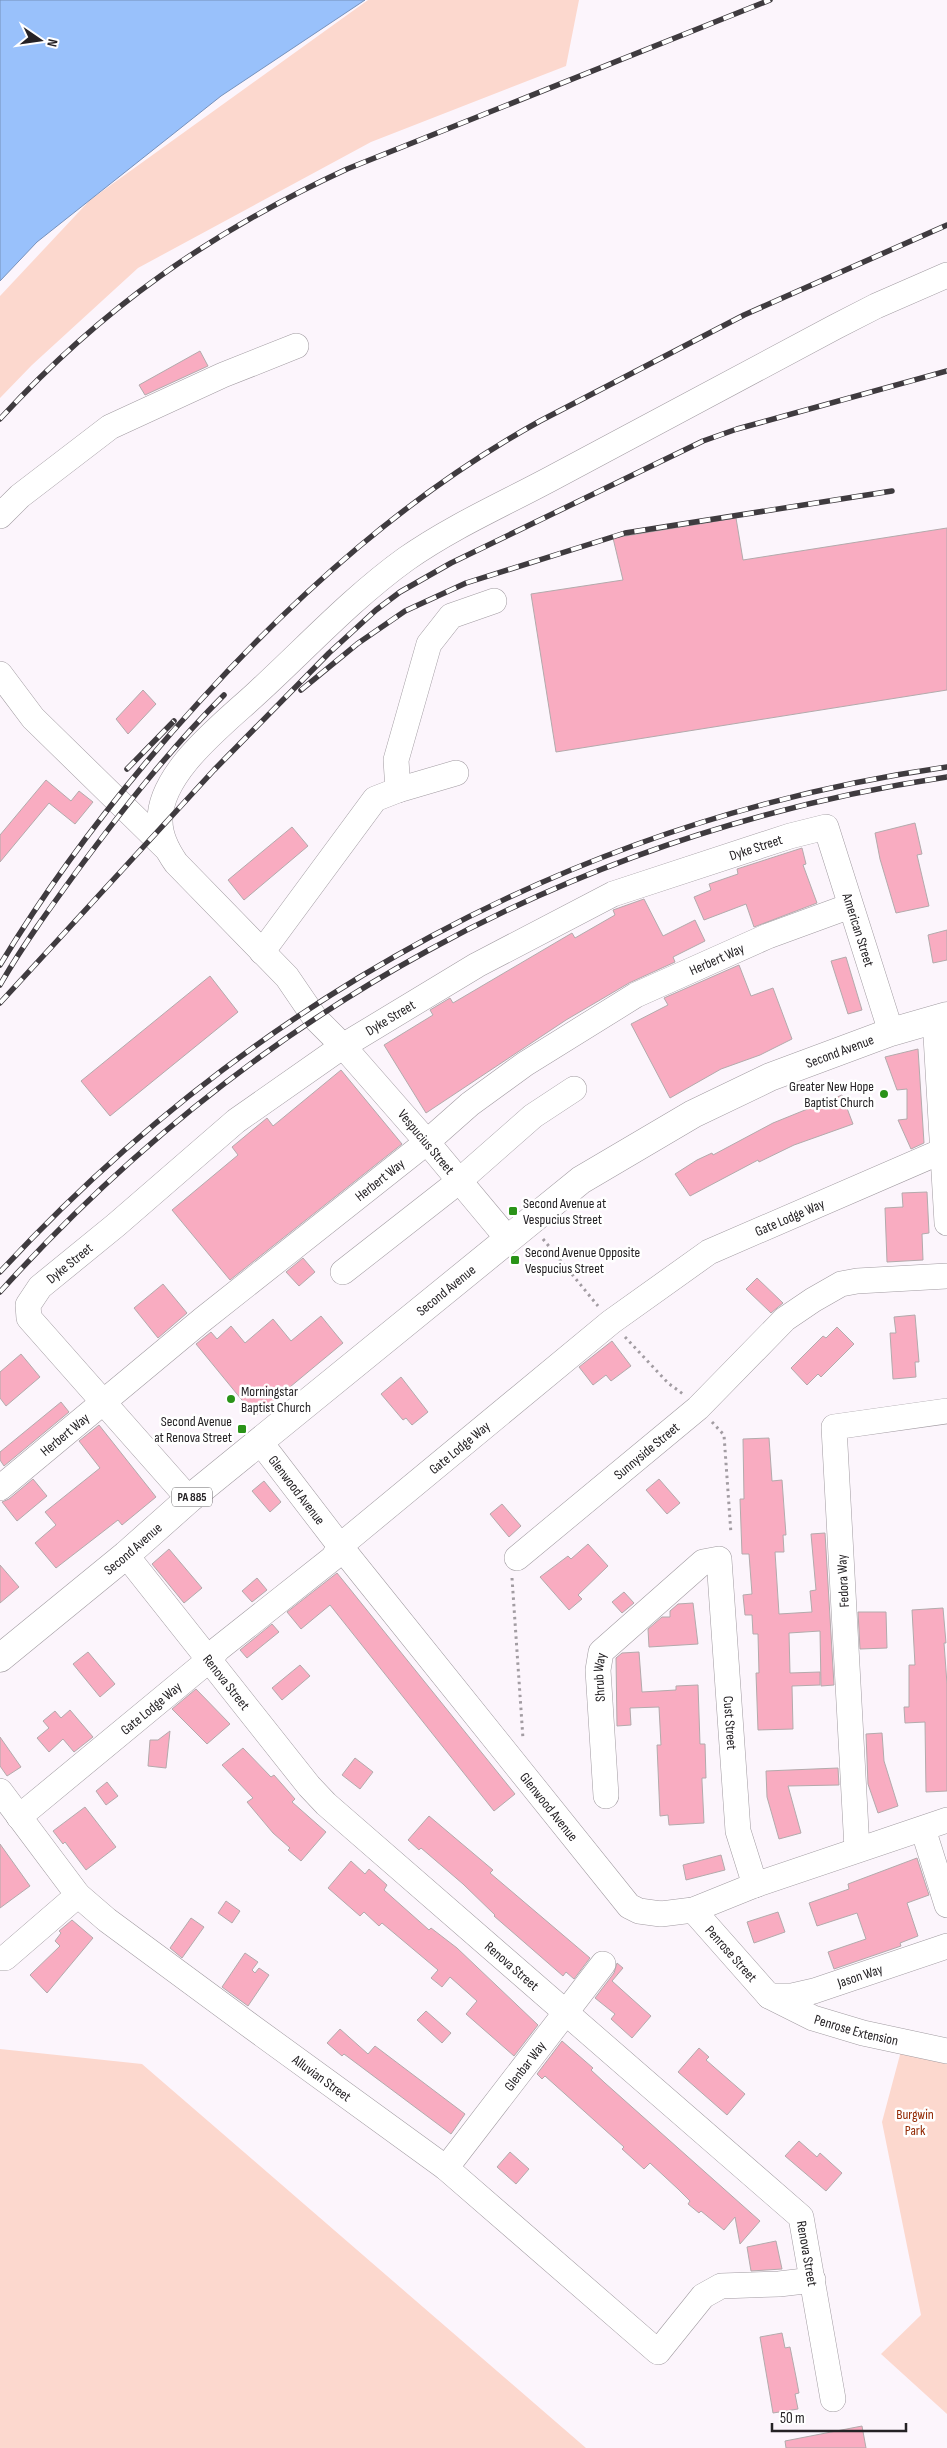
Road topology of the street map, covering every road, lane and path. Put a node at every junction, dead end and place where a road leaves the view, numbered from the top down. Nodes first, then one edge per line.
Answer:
1 (947, 276) edge
2 (296, 346) dead end
3 (0, 516) edge
4 (494, 601) dead end
5 (0, 674) edge
6 (456, 774) dead end
7 (398, 790) junction
8 (826, 828) joint
9 (167, 849) junction
10 (850, 906) junction
11 (262, 952) junction
12 (941, 1017) edge
13 (891, 1032) junction
14 (343, 1046) junction
15 (574, 1089) dead end
16 (427, 1142) junction
17 (944, 1150) edge
18 (458, 1182) junction
19 (947, 1223) edge
20 (540, 1235) dead end
21 (508, 1239) junction
22 (343, 1272) dead end
23 (947, 1276) edge
24 (601, 1311) dead end
25 (621, 1333) dead end
26 (684, 1395) dead end
27 (105, 1401) junction
28 (947, 1412) edge
29 (711, 1420) dead end
30 (261, 1443) junction
31 (0, 1488) edge
32 (189, 1499) junction
33 (731, 1534) dead end
34 (340, 1546) junction
35 (126, 1555) junction
36 (517, 1558) joint
37 (719, 1559) joint
38 (0, 1658) edge
39 (209, 1660) junction
40 (523, 1744) dead end
41 (1, 1794) edge
42 (606, 1796) dead end
43 (19, 1816) junction
44 (947, 1820) edge
45 (923, 1829) junction
46 (858, 1849) junction
47 (755, 1885) junction
48 (78, 1895) junction
49 (947, 1904) edge
50 (693, 1910) junction
51 (947, 1946) edge
52 (0, 1958) edge
53 (603, 1964) dead end
54 (770, 1996) junction
55 (565, 2014) junction
56 (947, 2051) edge
57 (446, 2168) junction
58 (813, 2280) junction
59 (833, 2399) dead end

1 - 9 street
2 - 3 street
4 - 7 street
5 - 9 street
6 - 7 street
7 - 11 street
8 - 10 street, American Street
8 - 14 street, Dyke Street
9 - 11 street, Vespucius Street
10 - 13 street, American Street
10 - 16 street, Herbert Way
11 - 14 street, Vespucius Street
12 - 13 main road, Second Avenue / PA 885
12 - 17 street
13 - 21 main road, Second Avenue / PA 885
14 - 16 street, Vespucius Street
14 - 27 street, Dyke Street
15 - 18 street
16 - 18 street, Vespucius Street
16 - 27 street, Herbert Way
17 - 19 street
17 - 34 street, Gate Lodge Way
18 - 21 street, Vespucius Street
18 - 22 street
20 - 24 path
21 - 30 main road, Second Avenue / PA 885
23 - 36 street, Sunnyside Street
25 - 26 path
27 - 31 street, Herbert Way
27 - 32 street
28 - 46 street, Fedora Way
29 - 33 path
30 - 32 main road, Second Avenue / PA 885
30 - 34 street, Glenwood Avenue
32 - 35 main road, Second Avenue / PA 885
34 - 39 street, Gate Lodge Way
34 - 50 street, Glenwood Avenue
35 - 38 main road, Second Avenue / PA 885
35 - 39 street, Renova Street
36 - 40 path
37 - 42 street, Shrub Way
37 - 47 street, Cust Street
39 - 43 street, Gate Lodge Way
39 - 55 street, Renova Street
41 - 43 street, Alluvian Street
43 - 48 street, Alluvian Street
44 - 45 street, Glenwood Avenue
45 - 46 street, Glenwood Avenue
45 - 49 street
46 - 47 street, Glenwood Avenue
47 - 50 street, Glenwood Avenue
48 - 52 street
48 - 57 street, Alluvian Street
50 - 54 street, Penrose Street
51 - 54 street, Jason Way
53 - 55 street, Glenbar Way
54 - 56 street, Penrose Extension
55 - 57 street, Glenbar Way
55 - 58 street, Renova Street
57 - 58 street, Alluvian Street
58 - 59 street, Renova Street

